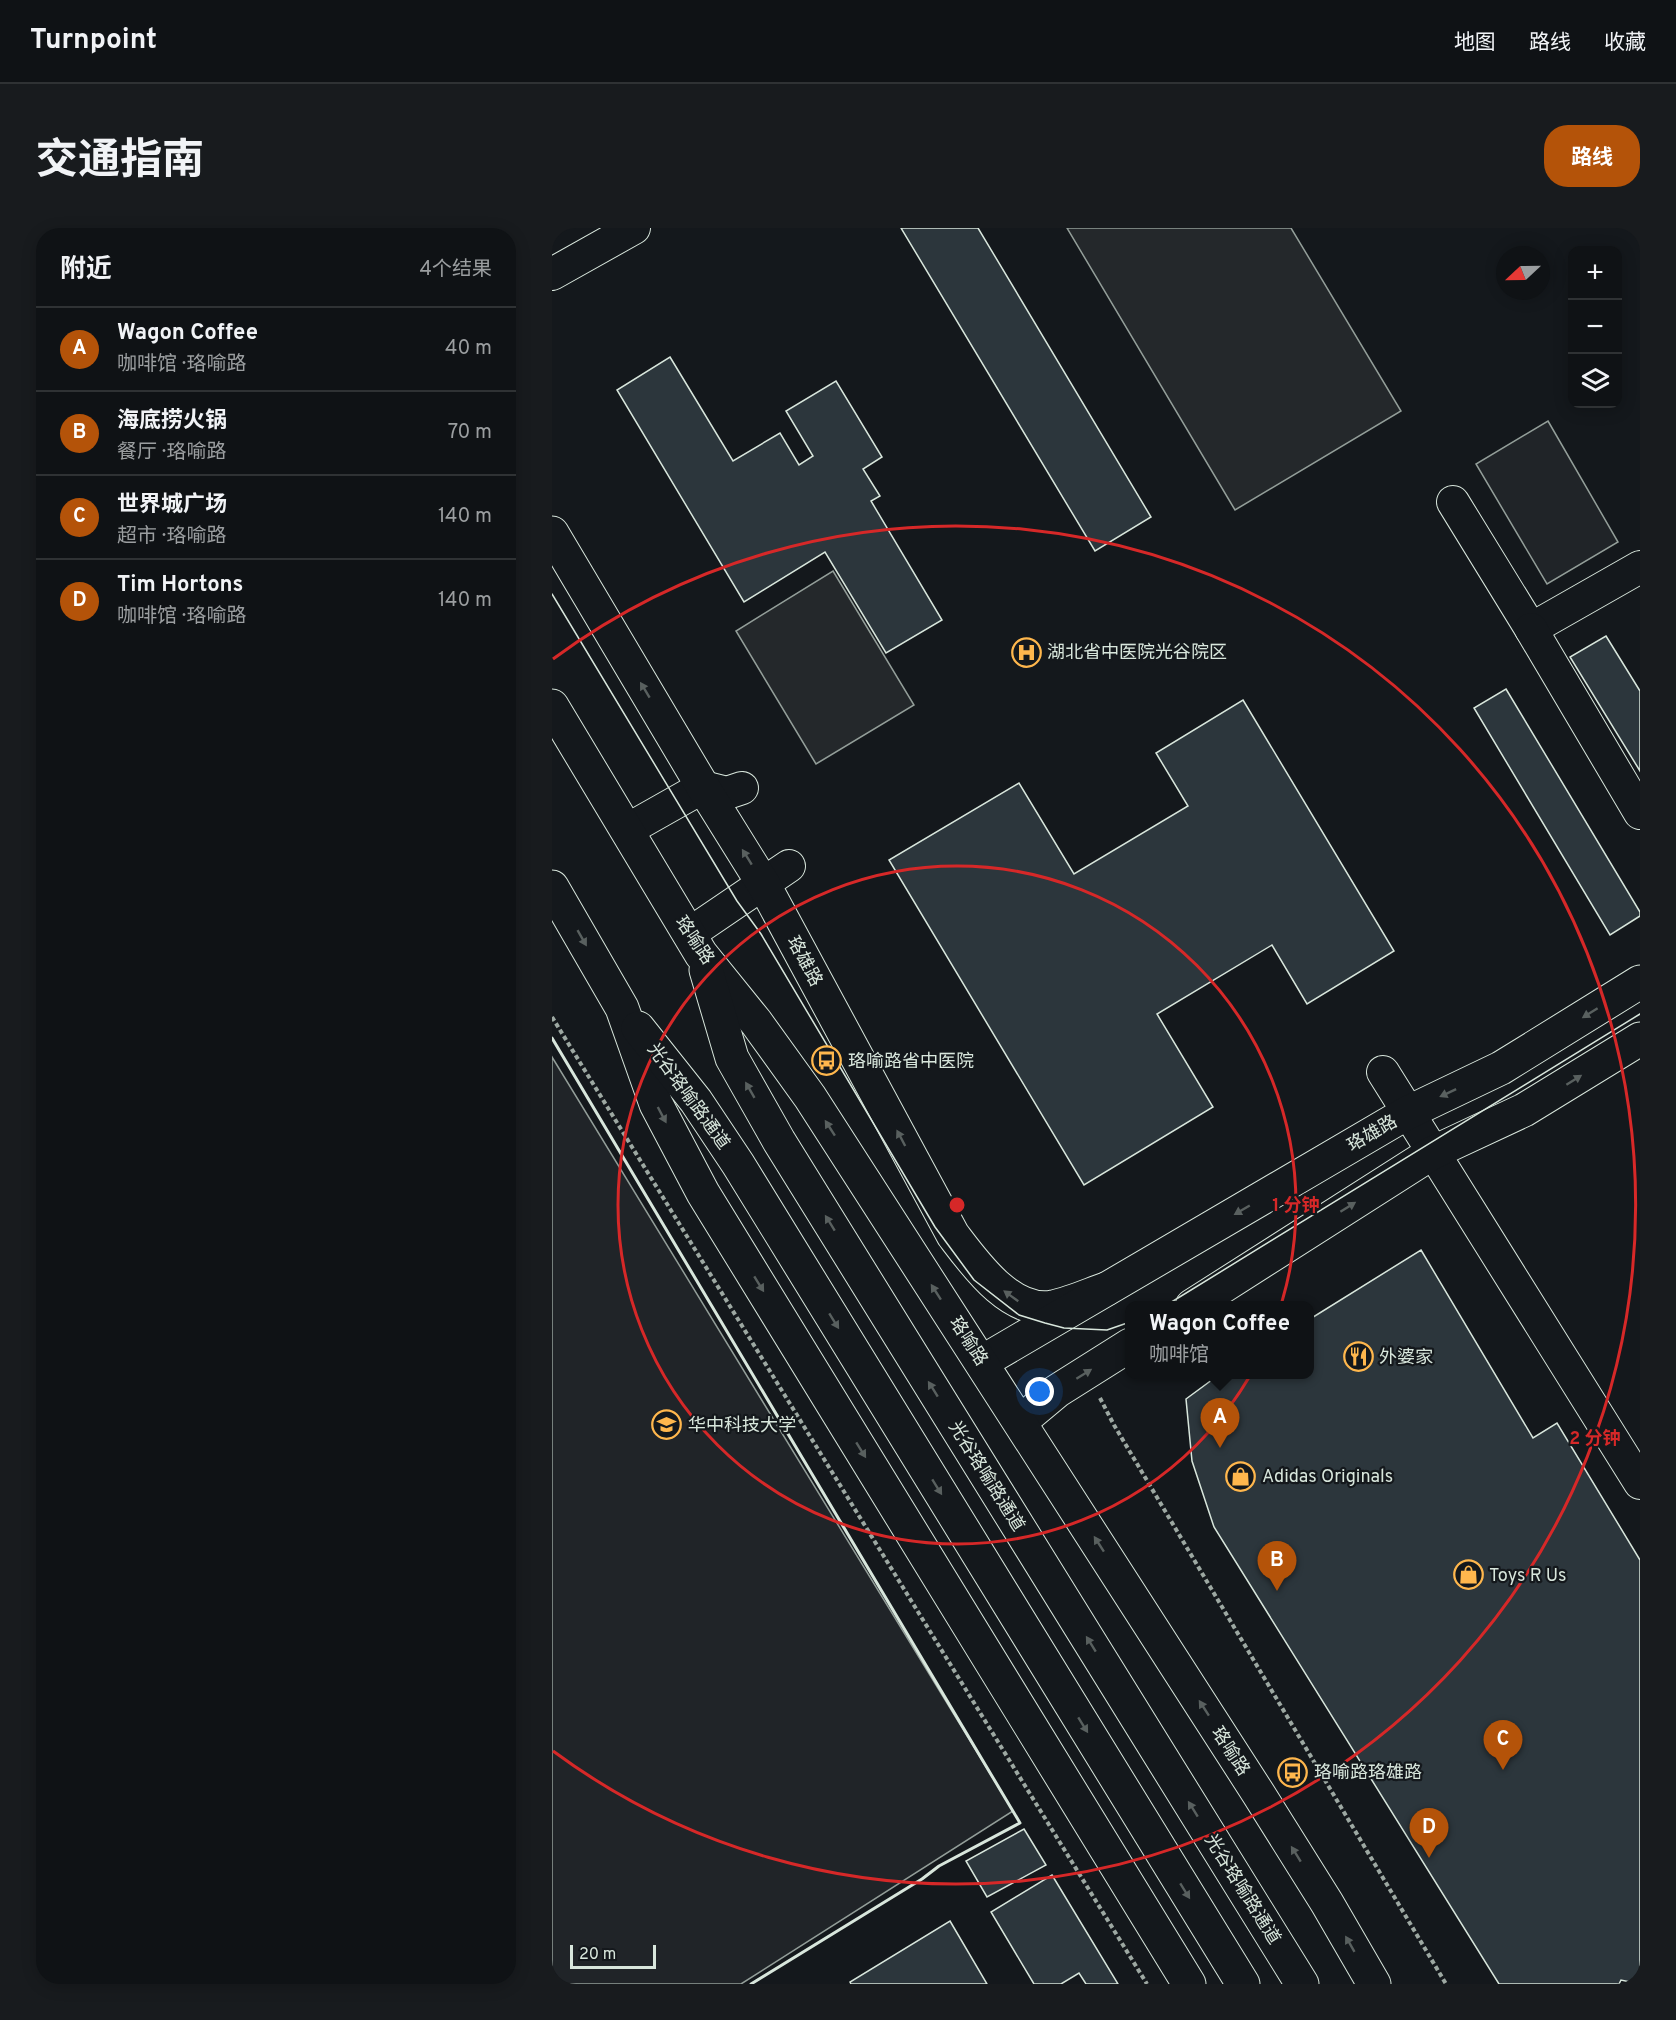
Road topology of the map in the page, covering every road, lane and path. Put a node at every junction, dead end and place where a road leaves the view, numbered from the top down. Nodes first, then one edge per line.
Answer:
1 (634, 228) edge
2 (552, 274) edge
3 (1453, 502) dead end
4 (552, 533) edge
5 (1636, 579) edge
6 (1531, 629) junction
7 (552, 706) edge
8 (703, 787) junction
9 (742, 788) dead end
10 (1640, 813) edge
11 (627, 831) junction
12 (777, 876) junction
13 (552, 887) edge
14 (695, 944) junction
15 (1640, 982) edge
16 (622, 1008) junction
17 (552, 1017) edge
18 (1640, 1039) edge
19 (1383, 1072) dead end
20 (1407, 1113) junction
21 (1432, 1153) junction
22 (1106, 1289) junction
23 (1198, 1301) edge
24 (1125, 1348) edge
25 (982, 1362) junction
26 (1087, 1372) junction
27 (1021, 1421) junction
28 (1640, 1483) edge
29 (1147, 1984) edge
30 (1189, 1984) edge
31 (1243, 1984) edge
32 (1302, 1984) edge
33 (1374, 1984) edge
34 (1446, 1984) edge

1 - 2 street
3 - 6 street
8 -> 4 main road, 珞雄路
5 - 6 street
6 - 10 street
7 - 11 main road, 珞喻路
8 - 9 street
8 - 11 street
12 -> 8 main road, 珞雄路
11 - 14 main road, 珞喻路
12 - 14 street
22 -> 12 main road, 珞雄路
13 -> 16 main road
25 -> 14 main road, 珞喻路
32 -> 14 main road, 光谷珞喻路通道
15 -> 20 main road, 珞雄路
16 -> 30 main road
16 -> 31 main road, 光谷珞喻路通道
17 - 29 path
21 -> 18 main road
19 - 20 street
20 - 21 street
20 -> 22 main road, 珞雄路
23 -> 21 main road
21 - 28 street
22 - 25 main road, 珞雄路
24 - 26 main road
25 - 27 main road, 珞喻路
27 -> 26 main road
26 - 34 path
33 -> 27 main road, 珞喻路

